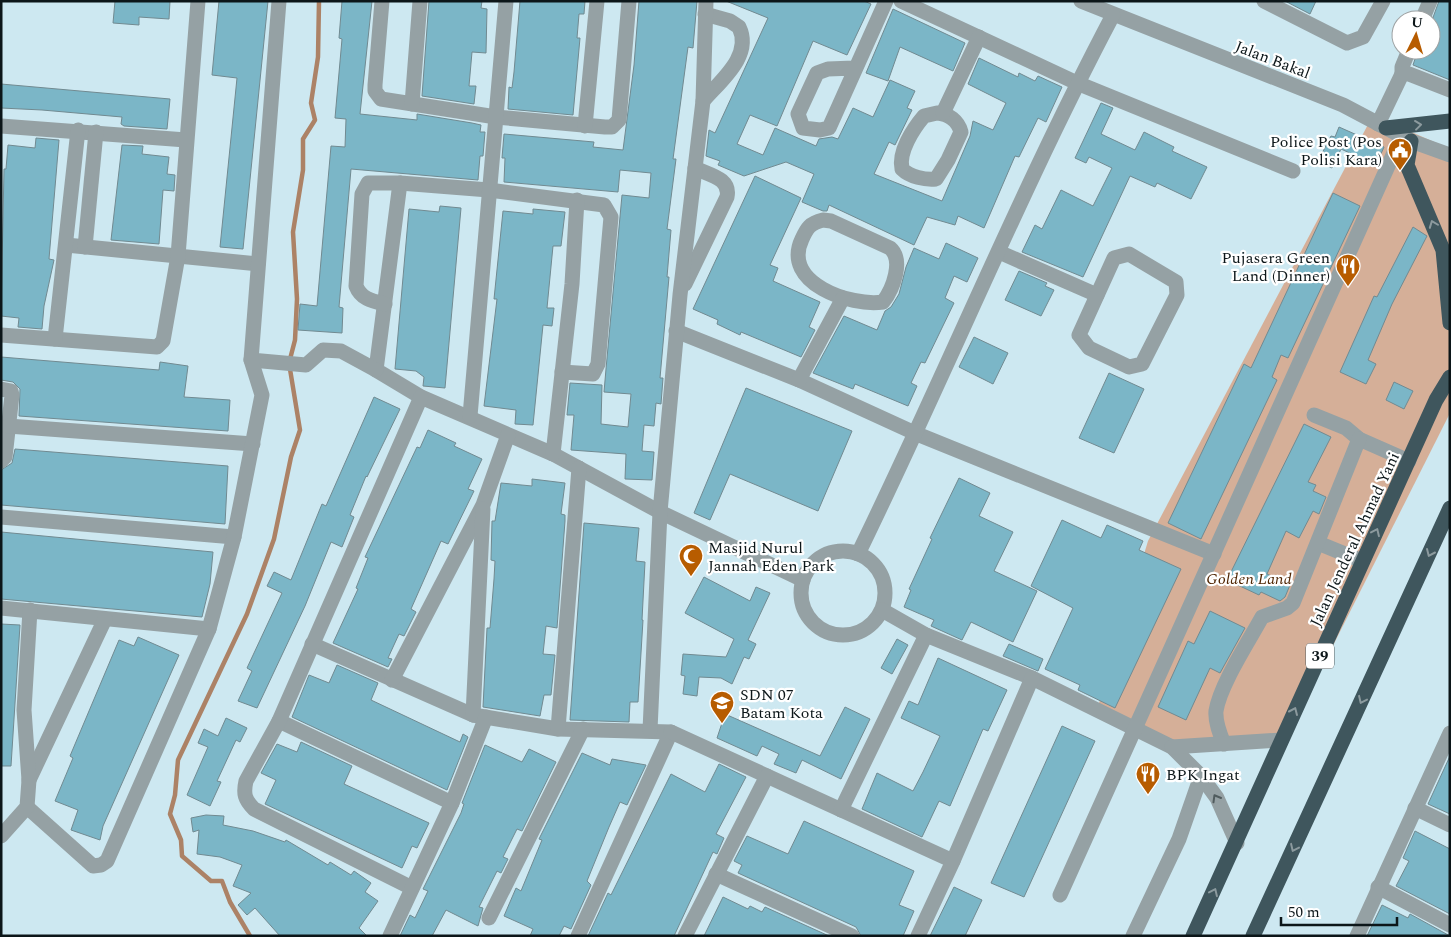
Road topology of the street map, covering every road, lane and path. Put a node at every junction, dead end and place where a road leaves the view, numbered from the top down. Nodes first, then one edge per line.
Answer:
1 (198, 1) edge
2 (279, 1) edge
3 (382, 1) edge
4 (420, 1) edge
5 (506, 1) edge
6 (596, 1) edge
7 (628, 1) edge
8 (886, 1) edge
9 (901, 1) edge
10 (1081, 1) edge
11 (1264, 1) edge
12 (1383, 1) edge
13 (705, 8) edge
14 (1112, 16) junction
15 (979, 37) junction
16 (1405, 60) edge
17 (854, 68) junction
18 (1402, 74) junction
19 (1077, 83) junction
20 (1450, 90) edge
21 (703, 101) junction
22 (412, 104) junction
23 (943, 113) junction
24 (496, 117) junction
25 (1450, 121) edge
26 (1, 126) edge
27 (585, 126) junction
28 (1382, 126) junction
29 (78, 130) junction
30 (96, 132) junction
31 (1406, 138) junction
32 (186, 140) junction
33 (1450, 155) edge
34 (695, 168) junction
35 (1293, 171) dead end
36 (400, 183) junction
37 (489, 190) junction
38 (577, 200) junction
39 (66, 245) junction
40 (85, 247) junction
41 (999, 252) junction
42 (178, 256) junction
43 (258, 264) junction
44 (1097, 294) junction
45 (680, 295) junction
46 (843, 298) junction
47 (385, 304) junction
48 (1450, 324) edge
49 (676, 331) junction
50 (1, 335) edge
51 (55, 338) junction
52 (256, 361) junction
53 (376, 370) junction
54 (562, 372) junction
55 (1450, 377) edge
56 (799, 380) junction
57 (1, 389) edge
58 (421, 397) junction
59 (1314, 415) dead end
60 (470, 416) junction
61 (8, 426) junction
62 (917, 434) junction
63 (508, 436) junction
64 (1359, 439) junction
65 (252, 444) junction
66 (553, 454) junction
67 (1409, 460) junction
68 (1, 461) edge
69 (578, 468) junction
70 (483, 505) junction
71 (1450, 508) edge
72 (660, 512) junction
73 (1, 517) edge
74 (234, 537) junction
75 (1318, 543) junction
76 (858, 554) junction
77 (1214, 554) junction
78 (1362, 562) junction
79 (803, 580) junction
80 (1, 608) edge
81 (30, 610) junction
82 (882, 610) junction
83 (105, 619) junction
84 (209, 629) junction
85 (926, 635) junction
86 (312, 644) junction
87 (1032, 678) junction
88 (392, 680) junction
89 (480, 716) junction
90 (279, 721) junction
91 (1136, 727) junction
92 (558, 729) junction
93 (583, 729) junction
94 (650, 730) junction
95 (671, 732) junction
96 (1450, 733) edge
97 (1281, 740) junction
98 (1224, 744) junction
99 (1172, 747) junction
100 (767, 776) junction
101 (1201, 776) junction
102 (29, 780) junction
103 (452, 803) junction
104 (27, 807) junction
105 (1415, 808) junction
106 (841, 810) junction
107 (1450, 825) edge
108 (1, 836) edge
109 (1237, 842) junction
110 (953, 861) junction
111 (716, 874) junction
112 (1378, 887) junction
113 (412, 888) junction
114 (1060, 896) dead end
115 (489, 918) dead end
116 (1450, 925) edge
117 (390, 936) edge
118 (578, 936) edge
119 (685, 936) edge
120 (852, 936) edge
121 (918, 936) edge
122 (1133, 936) edge
123 (1193, 936) edge
124 (1253, 936) edge
125 (1357, 936) edge

1 - 32 street
2 - 43 street
3 - 22 street
4 - 22 street
5 - 24 street
6 - 27 street
7 - 27 street
8 - 17 street
9 - 15 street
10 - 14 street, Jalan Bakal
11 - 12 street
13 - 21 street
13 - 21 street
14 - 19 street
14 - 28 street, Jalan Bakal
15 - 19 street
15 - 23 street
16 - 18 street
17 - 17 street
18 - 20 street
18 - 28 street
19 - 35 street
19 - 41 street
21 - 34 street
22 - 24 street
23 - 23 street
24 - 27 street
24 - 37 street
28 -> 25 highway
26 - 29 street
28 - 31 street, Jalan Bakal
29 - 30 street
29 - 39 street
30 - 32 street
30 - 40 street
31 - 33 street, Jalan Bakal
48 -> 31 highway
31 - 77 street
32 - 42 street
34 - 45 street
34 - 45 street
36 - 37 street
36 - 47 street
36 - 47 street
37 - 38 street
37 - 60 street
38 - 54 street
38 - 54 street
39 - 40 street
39 - 51 street
40 - 42 street
41 - 44 street
41 - 62 street
42 - 43 street
42 - 51 street
43 - 52 street
44 - 44 street
45 - 49 street
46 - 46 street
46 - 56 street
47 - 53 street
49 - 56 street
49 - 72 street
50 - 51 street
52 - 53 street
52 - 65 street
53 - 58 street
54 - 66 street
55 - 67 highway, Jalan Jenderal Ahmad Yani / 39
56 - 62 street
57 - 61 street
58 - 60 street
58 - 86 street
59 - 64 street
60 - 63 street
61 - 65 street
61 - 68 street
62 - 76 street
62 - 77 street
63 - 66 street
63 - 70 street
64 - 67 street
64 - 75 street
65 - 74 street
66 - 69 street
78 -> 67 highway, Jalan Jenderal Ahmad Yani / 39
69 - 72 street
69 - 92 street
70 - 88 street
70 - 89 street
71 -> 124 highway
72 - 79 street
72 - 94 street
73 - 74 street
74 - 84 street
75 - 78 street
75 - 98 street
76 - 79 street
76 - 82 street
77 - 91 street
97 -> 78 highway, Jalan Jenderal Ahmad Yani / 39
79 - 82 street
80 - 81 street
81 - 83 street
81 - 102 street
82 - 85 street
83 - 84 street
83 - 102 street
84 - 104 street
85 - 87 street
85 - 106 street
86 - 88 street
86 - 90 street
87 - 91 street
87 - 110 street
88 - 89 street
89 - 92 street
89 - 103 street
90 - 103 street
90 - 113 street
91 - 99 street
91 - 114 street
92 - 93 street
93 - 94 street
93 - 115 street
94 - 95 street
95 - 100 street
95 - 118 street
96 - 105 street
97 - 98 street
97 - 109 highway, Jalan Jenderal Ahmad Yani / 39
98 - 99 street
99 - 101 street
100 - 106 street
100 - 111 street
109 -> 101 street
101 - 122 street
102 - 104 street
103 - 113 street
104 - 108 street
105 - 107 street
105 - 112 street
106 - 110 street
123 -> 109 highway, Jalan Jenderal Ahmad Yani / 39
110 - 121 street
111 - 119 street
111 - 120 street
112 - 116 street
112 - 125 street
113 - 117 street

